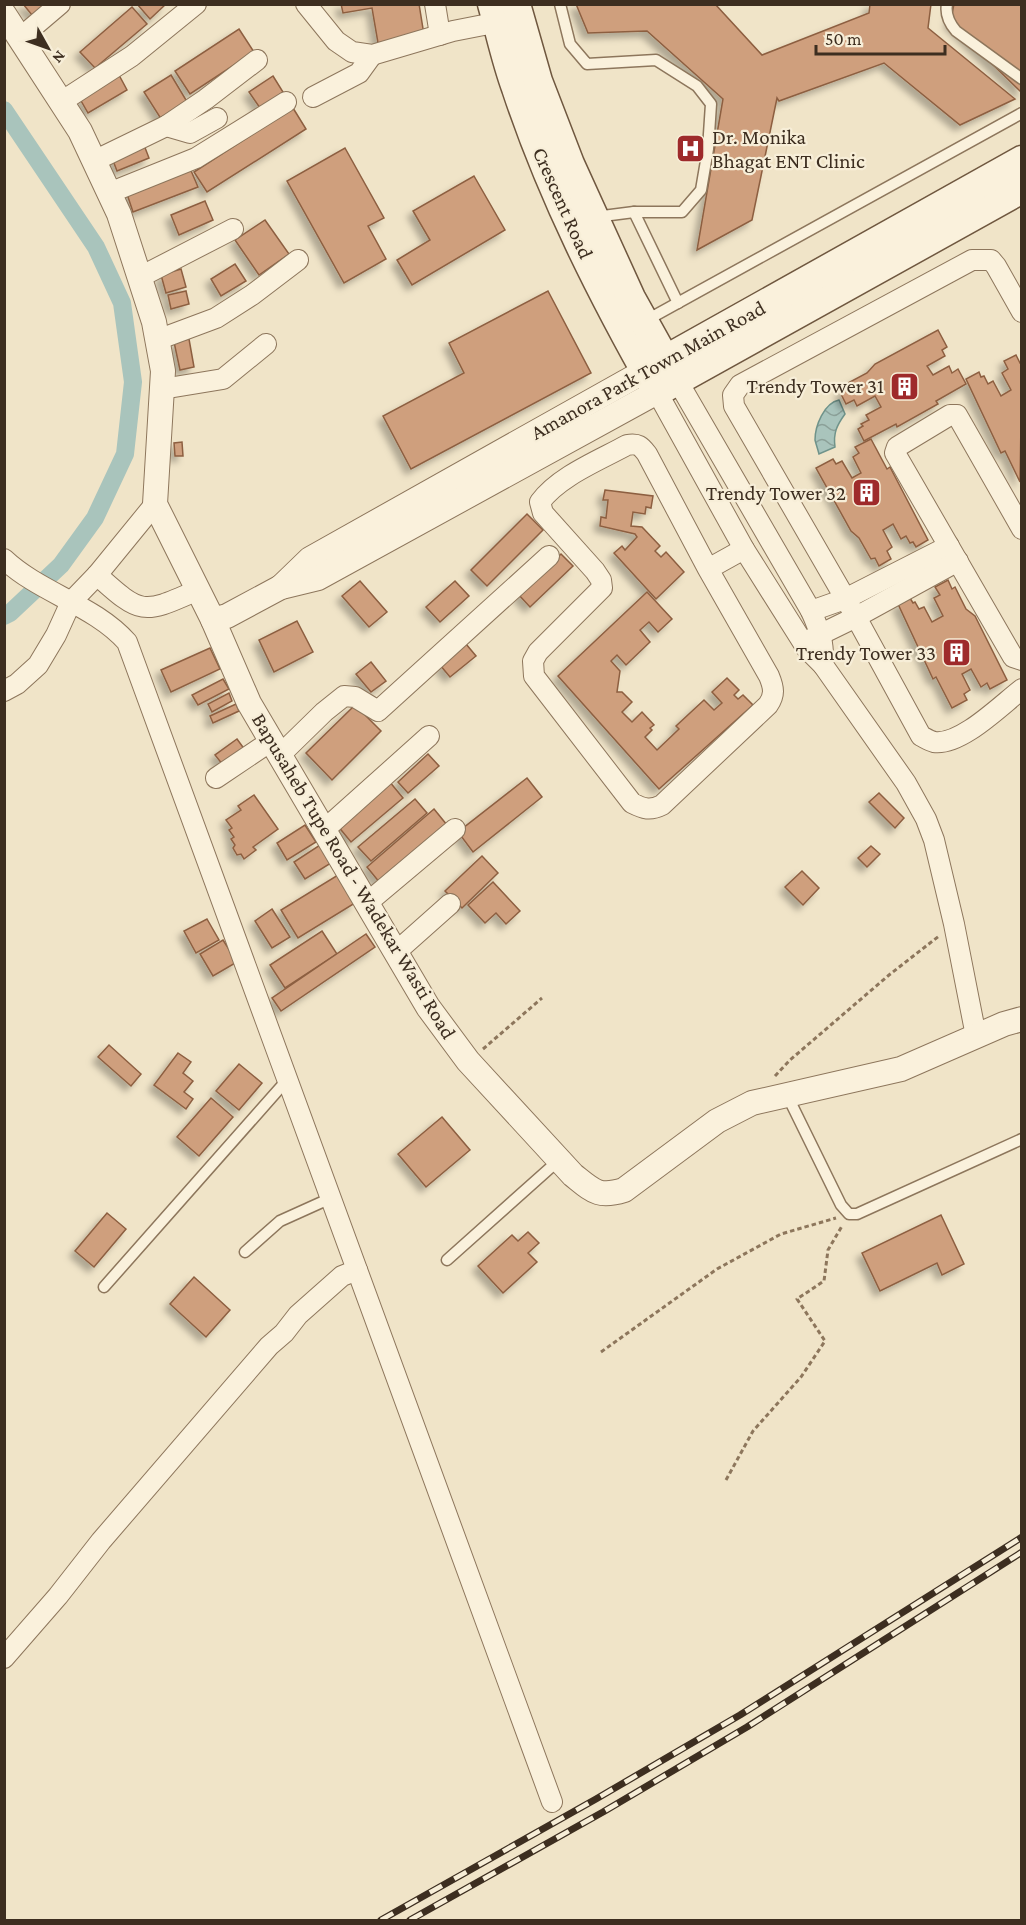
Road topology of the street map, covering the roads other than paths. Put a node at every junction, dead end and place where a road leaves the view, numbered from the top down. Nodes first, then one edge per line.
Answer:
1 (60, 4) edge
2 (196, 4) edge
3 (306, 4) edge
4 (435, 4) edge
5 (560, 4) edge
6 (946, 4) edge
7 (506, 12) edge
8 (4, 14) edge
9 (440, 35) junction
10 (20, 38) junction
11 (372, 55) junction
12 (257, 60) dead end
13 (1022, 79) edge
14 (313, 97) dead end
15 (61, 102) junction
16 (286, 102) dead end
17 (1022, 113) edge
18 (217, 118) dead end
19 (166, 126) junction
20 (1022, 160) edge
21 (94, 161) junction
22 (1022, 189) edge
23 (110, 193) junction
24 (634, 212) junction
25 (583, 221) junction
26 (233, 229) dead end
27 (298, 260) dead end
28 (140, 277) junction
29 (678, 303) junction
30 (1022, 312) edge
31 (644, 322) junction
32 (157, 340) junction
33 (266, 344) dead end
34 (661, 376) junction
35 (162, 389) junction
36 (155, 504) junction
37 (1022, 529) edge
38 (744, 549) junction
39 (953, 553) junction
40 (549, 556) dead end
41 (6, 562) edge
42 (708, 569) junction
43 (97, 576) junction
44 (198, 590) junction
45 (845, 599) junction
46 (71, 602) junction
47 (811, 611) junction
48 (856, 617) junction
49 (213, 620) junction
50 (821, 634) junction
51 (803, 643) junction
52 (1022, 660) edge
53 (823, 665) junction
54 (1022, 689) edge
55 (4, 691) edge
56 (429, 736) dead end
57 (275, 748) junction
58 (216, 778) dead end
59 (455, 829) dead end
60 (324, 830) junction
61 (367, 903) junction
62 (450, 904) dead end
63 (396, 952) junction
64 (1022, 1019) edge
65 (975, 1036) junction
66 (287, 1080) junction
67 (781, 1086) junction
68 (1022, 1139) edge
69 (559, 1160) junction
70 (331, 1198) junction
71 (245, 1252) dead end
72 (447, 1260) dead end
73 (357, 1270) junction
74 (104, 1287) dead end
75 (4, 1658) edge
76 (552, 1802) dead end

1 - 10 street
2 - 15 street
3 - 11 street
4 - 9 street
5 - 24 lane
6 - 13 lane
7 - 9 street
7 - 25 main road, Crescent Road
8 - 10 street
9 - 11 street
10 - 15 street
11 - 14 street
12 - 19 street
15 - 21 street
16 - 23 street
17 - 29 lane
18 - 19 street
19 - 21 street
20 - 34 main road, Amanora Park Town Main Road
21 - 23 street
22 - 34 main road, Amanora Park Town Main Road
23 - 28 street
24 - 25 lane
24 - 29 lane
25 - 31 main road, Crescent Road
25 - 34 main road, Crescent Road
26 - 28 street
27 - 32 street
28 - 32 street
29 - 31 lane
30 - 45 street
31 - 34 main road, Crescent Road
32 - 35 street
33 - 35 street
34 - 38 street
34 - 47 street
34 - 49 street, Amanora Park Town Main Road
35 - 36 street
36 - 43 street
36 - 44 street, Bapusaheb Tupe Road - Wadekar Wasti Road
37 - 39 street
38 - 42 street
38 - 51 street
39 - 45 street
39 - 48 street
39 - 52 street
40 - 57 street
41 - 46 street
42 - 42 street
43 - 44 street
43 - 46 street
44 - 49 street, Bapusaheb Tupe Road - Wadekar Wasti Road
45 - 47 street
45 - 48 street
46 - 55 street
46 - 66 street
47 - 50 street
48 - 50 street
48 - 54 street
49 - 57 street, Bapusaheb Tupe Road - Wadekar Wasti Road
50 - 51 street
50 - 53 street
51 - 53 street
53 - 65 street
56 - 60 street
57 - 58 street
57 - 60 street, Bapusaheb Tupe Road - Wadekar Wasti Road
59 - 61 street
60 - 61 street, Bapusaheb Tupe Road - Wadekar Wasti Road
61 - 63 street, Bapusaheb Tupe Road - Wadekar Wasti Road
62 - 63 street
63 - 69 street, Bapusaheb Tupe Road - Wadekar Wasti Road
64 - 65 street, Bapusaheb Tupe Road - Wadekar Wasti Road
65 - 67 street, Bapusaheb Tupe Road - Wadekar Wasti Road
66 - 70 street
66 - 74 lane
67 - 68 lane
67 - 69 street, Bapusaheb Tupe Road - Wadekar Wasti Road
69 - 72 lane
70 - 71 lane
70 - 73 street
73 - 75 street
73 - 76 street

